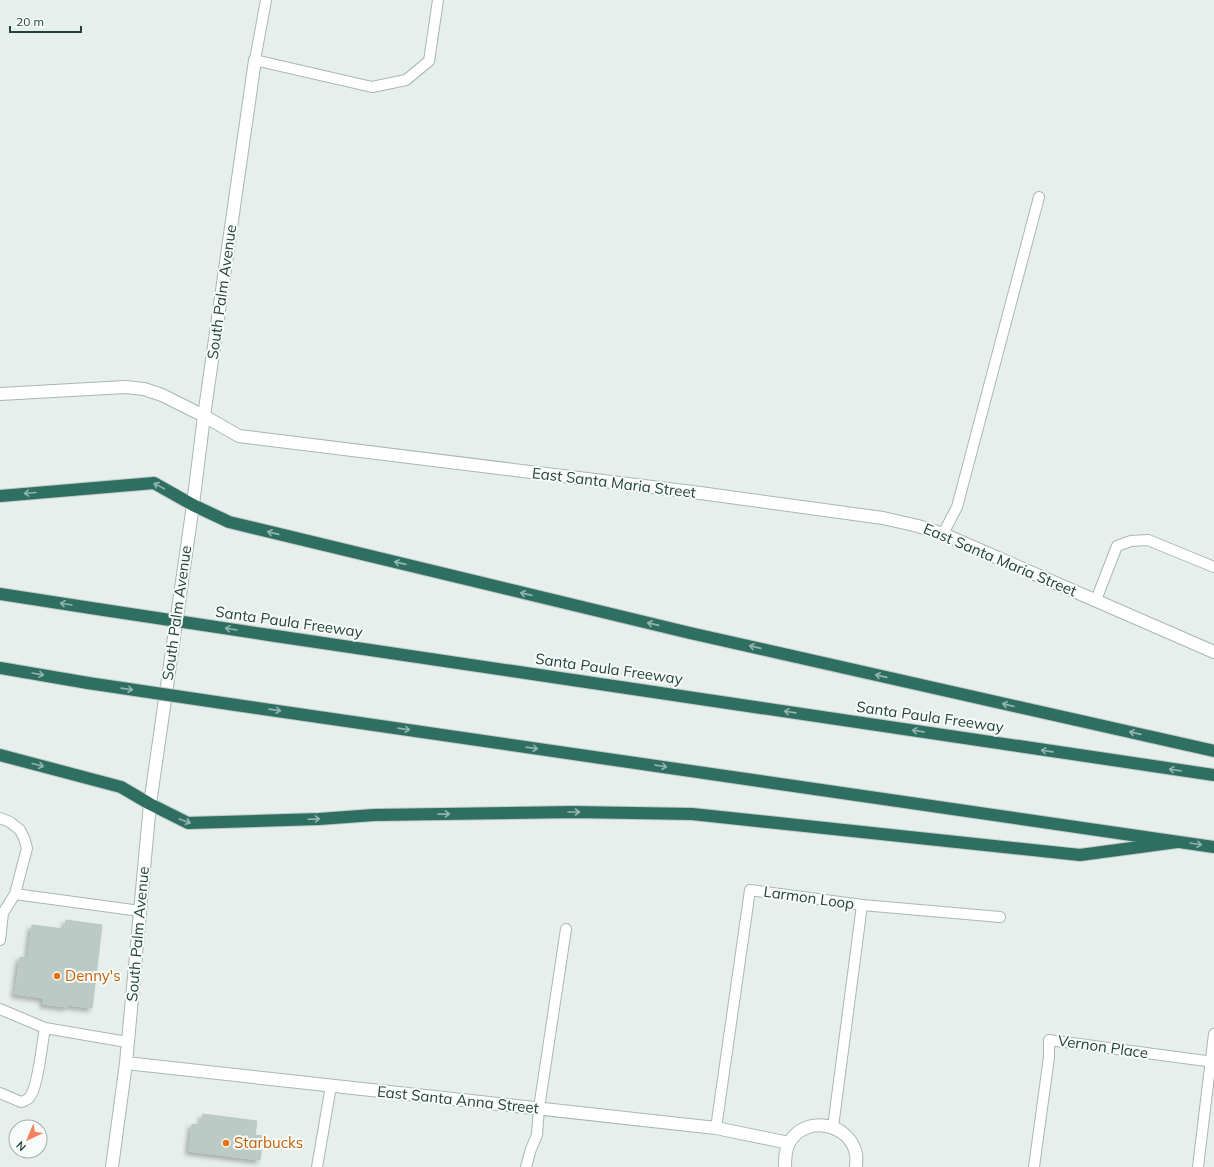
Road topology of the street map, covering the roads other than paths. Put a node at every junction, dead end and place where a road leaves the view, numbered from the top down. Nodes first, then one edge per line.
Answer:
1 (266, 0) edge
2 (438, 0) edge
3 (255, 60) junction
4 (1039, 197) dead end
5 (0, 394) edge
6 (204, 416) junction
7 (0, 496) edge
8 (193, 506) junction
9 (943, 534) junction
10 (1214, 567) edge
11 (0, 594) edge
12 (1096, 600) junction
13 (1214, 652) edge
14 (0, 668) edge
15 (1214, 751) edge
16 (0, 755) edge
17 (1214, 775) edge
18 (150, 804) junction
19 (0, 818) edge
20 (1177, 842) junction
21 (1214, 847) edge
22 (15, 894) junction
23 (862, 905) junction
24 (140, 911) junction
25 (1000, 917) dead end
26 (566, 929) dead end
27 (0, 940) edge
28 (0, 1009) edge
29 (45, 1028) junction
30 (1214, 1034) edge
31 (128, 1042) junction
32 (1213, 1062) edge
33 (126, 1063) junction
34 (331, 1086) junction
35 (0, 1093) edge
36 (539, 1108) junction
37 (833, 1127) junction
38 (716, 1128) junction
39 (789, 1143) junction
40 (113, 1167) edge
41 (317, 1167) edge
42 (526, 1167) edge
43 (785, 1167) edge
44 (856, 1167) edge
45 (1034, 1167) edge
46 (1198, 1167) edge

1 - 3 lane
2 - 3 lane
3 - 6 street, South Palm Avenue
4 - 9 lane
5 - 6 street, East Santa Maria Street
6 - 8 street, South Palm Avenue
6 - 9 street, East Santa Maria Street
8 -> 7 highway
15 -> 8 highway
8 - 18 street, South Palm Avenue
9 - 12 street, East Santa Maria Street
10 - 12 lane
17 -> 11 highway, Santa Paula Freeway, bridge
12 - 13 street, East Santa Maria Street
14 -> 20 highway, bridge
16 -> 18 highway
18 -> 20 highway
18 - 24 street, South Palm Avenue
19 - 22 lane
20 -> 21 highway
22 - 24 lane
22 - 27 lane
23 - 25 lane
23 - 37 lane, Larmon Loop
23 - 38 lane, Larmon Loop
24 - 31 street, South Palm Avenue
26 - 36 lane
28 - 29 lane
29 - 31 lane
29 - 35 lane
30 - 32 lane
31 - 33 street, South Palm Avenue
32 - 45 lane, Vernon Place
32 - 46 lane
33 - 34 street, East Santa Anna Street
33 - 40 street, South Palm Avenue
34 - 36 street, East Santa Anna Street
34 - 41 lane
36 - 38 street, East Santa Anna Street
36 - 42 lane
37 - 39 street
37 - 44 street
38 - 39 street, East Santa Anna Street
39 - 43 street

